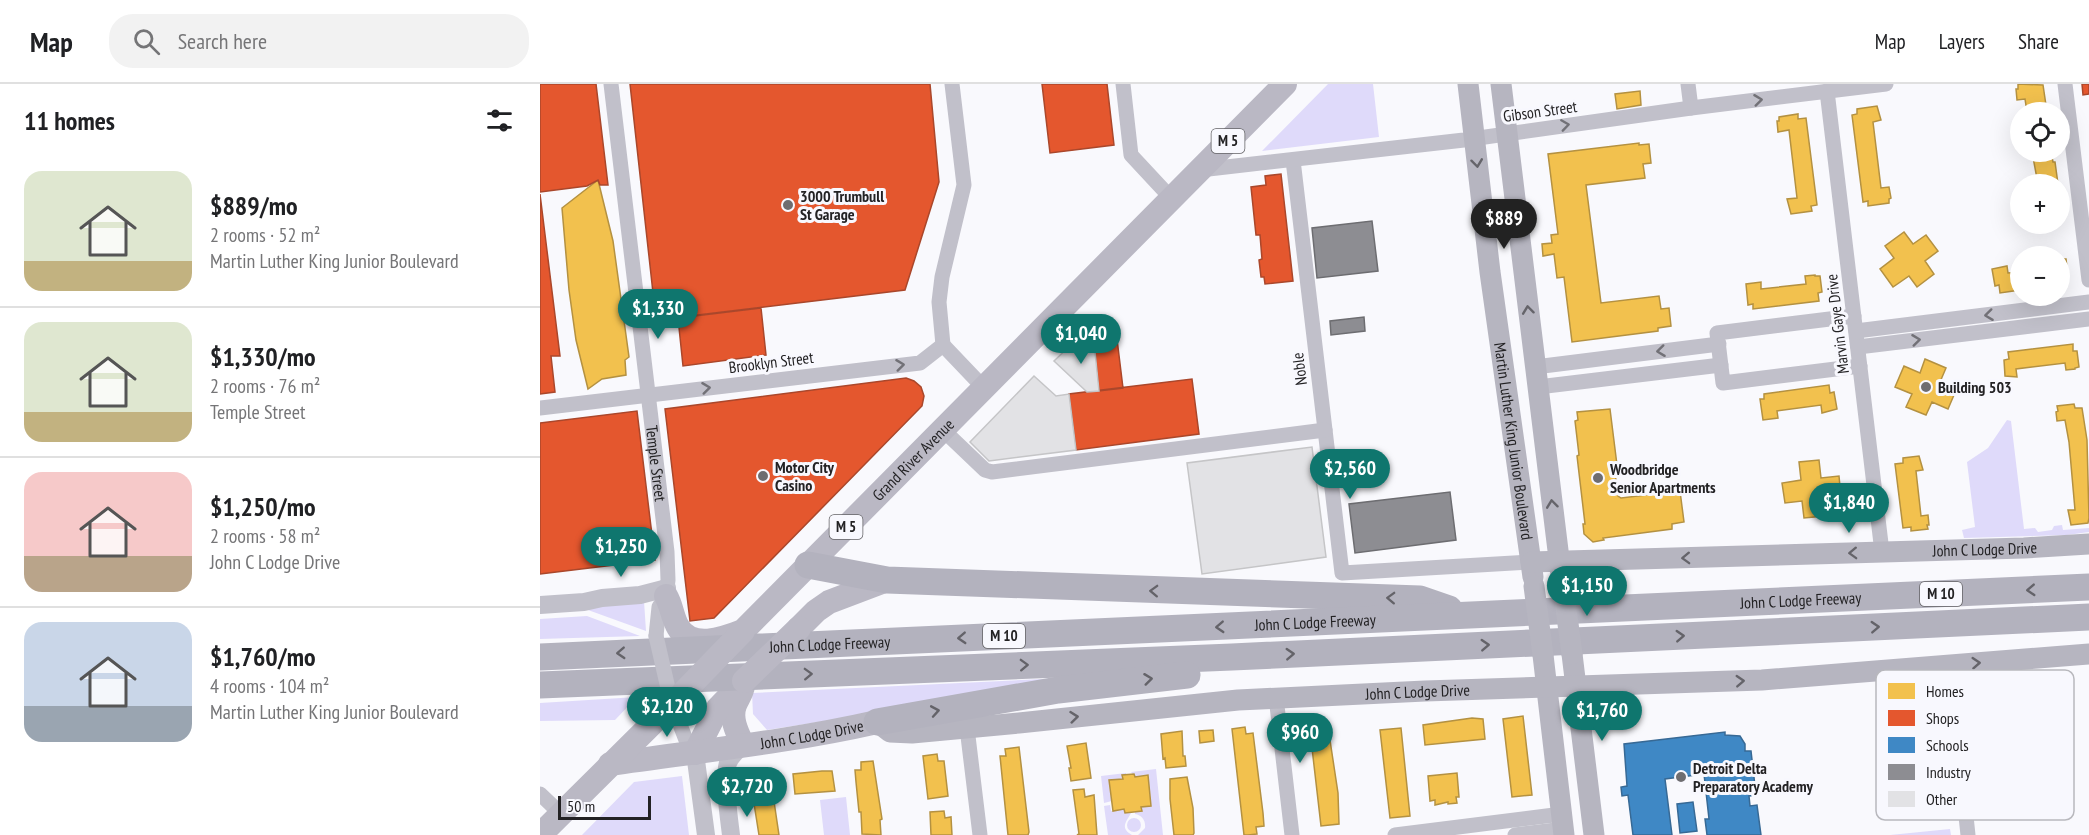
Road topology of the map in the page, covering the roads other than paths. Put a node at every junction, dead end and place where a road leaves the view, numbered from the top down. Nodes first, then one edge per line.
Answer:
1 (611, 84) edge
2 (952, 84) edge
3 (1123, 84) edge
4 (1285, 84) edge
5 (1468, 84) edge
6 (1501, 84) edge
7 (1688, 84) edge
8 (1886, 84) edge
9 (2065, 84) edge
10 (1827, 91) junction
11 (1691, 108) junction
12 (1507, 134) junction
13 (1474, 137) junction
14 (2089, 145) edge
15 (2073, 147) junction
16 (1293, 160) junction
17 (1200, 170) junction
18 (1172, 198) junction
19 (1523, 268) junction
20 (1490, 272) junction
21 (2089, 280) edge
22 (2089, 303) edge
23 (2089, 319) edge
24 (1855, 324) junction
25 (1718, 338) junction
26 (943, 345) junction
27 (1858, 347) junction
28 (1721, 364) junction
29 (1860, 366) junction
30 (1536, 377) junction
31 (983, 387) junction
32 (648, 395) junction
33 (540, 408) edge
34 (942, 429) junction
35 (1325, 430) junction
36 (2089, 544) edge
37 (1882, 552) junction
38 (1531, 562) junction
39 (1559, 562) junction
40 (808, 565) junction
41 (1342, 573) joint
42 (887, 580) junction
43 (2089, 587) edge
44 (667, 592) junction
45 (540, 605) edge
46 (1467, 615) junction
47 (2089, 617) edge
48 (743, 631) junction
49 (2089, 654) edge
50 (540, 657) edge
51 (1232, 657) junction
52 (1950, 665) junction
53 (1887, 670) edge
54 (1951, 670) edge
55 (1876, 671) edge
56 (540, 685) edge
57 (1577, 687) junction
58 (1546, 688) junction
59 (739, 689) junction
60 (1276, 697) junction
61 (673, 699) junction
62 (877, 722) junction
63 (967, 728) junction
64 (744, 745) junction
65 (695, 753) junction
66 (610, 764) junction
67 (540, 794) edge
68 (561, 814) junction
69 (1966, 820) edge
70 (1564, 826) edge
71 (730, 830) edge
72 (705, 831) edge
73 (540, 835) edge
74 (980, 835) edge
75 (1292, 835) edge
76 (1395, 835) edge
77 (1515, 835) edge
78 (1594, 835) edge
79 (1968, 835) edge

1 - 32 street, Temple Street
2 - 26 street
3 - 18 street
4 - 17 main road, Grand River Avenue / M 5
5 - 13 main road, Martin Luther King Junior Boulevard
6 - 12 main road, Martin Luther King Junior Boulevard
7 - 11 street
8 - 10 street, Gibson Street
9 - 15 street
11 -> 10 street, Gibson Street
10 - 24 street, Marvin Gaye Drive
12 -> 11 street, Gibson Street
12 - 13 street, Gibson Street
12 - 19 main road, Martin Luther King Junior Boulevard
13 - 16 street, Gibson Street
13 -> 20 main road, Martin Luther King Junior Boulevard
14 - 15 street
15 - 21 street
16 - 17 street, Gibson Street
16 - 35 street, Noble
17 - 18 main road, Grand River Avenue / M 5
18 - 31 main road, Grand River Avenue / M 5
19 - 20 main road
30 -> 19 main road, Martin Luther King Junior Boulevard
20 - 38 main road, Martin Luther King Junior Boulevard
22 -> 24 street
27 -> 23 street
24 - 25 street
24 - 27 street, Marvin Gaye Drive
25 - 28 street
25 -> 30 street
26 - 31 street
32 -> 26 street, Brooklyn Street
27 - 29 street, Marvin Gaye Drive
28 - 29 street
28 - 30 street
29 - 37 street, Marvin Gaye Drive
39 -> 30 main road, Martin Luther King Junior Boulevard
31 - 34 main road, Grand River Avenue / M 5
32 - 33 street, Brooklyn Street
32 - 44 street, Temple Street
34 - 35 street
34 - 40 main road, Grand River Avenue / M 5
35 - 41 street, Noble
36 - 37 main road, John C Lodge Drive
37 -> 39 main road, John C Lodge Drive
38 - 39 main road, John C Lodge Drive
38 - 41 street, John C Lodge Drive
38 - 58 main road, Martin Luther King Junior Boulevard, bridge
39 - 57 main road, Martin Luther King Junior Boulevard, bridge
40 - 42 highway
40 - 48 main road, Grand River Avenue / M 5
46 -> 42 highway
42 - 59 main road, bridge
43 -> 46 highway, John C Lodge Freeway / M 10
44 - 45 street
44 - 48 main road
44 - 61 street, Temple Street, bridge
46 -> 50 highway, John C Lodge Freeway / M 10
51 -> 47 highway, John C Lodge Freeway / M 10
48 - 61 main road, Grand River Avenue / M 5, bridge
52 -> 49 main road, John C Lodge Drive
56 -> 51 highway, John C Lodge Freeway / M 10
62 -> 51 highway
53 -> 52 main road, John C Lodge Drive
52 - 54 street
57 -> 55 main road, John C Lodge Drive
57 - 58 main road, John C Lodge Drive
57 - 78 main road, Martin Luther King Junior Boulevard
58 - 60 main road, John C Lodge Drive
58 - 70 main road, Martin Luther King Junior Boulevard
59 - 64 main road
59 - 65 main road
63 -> 60 main road, John C Lodge Drive
60 - 75 street
61 - 65 street, Temple Street
61 - 66 main road, Grand River Avenue / M 5
62 - 63 main road, John C Lodge Drive
62 - 64 main road, John C Lodge Drive
63 - 74 street
64 - 65 main road, John C Lodge Drive
64 - 71 street
65 - 66 main road, John C Lodge Drive
65 - 72 street, Temple Street
66 - 68 main road, Grand River Avenue / M 5
67 - 68 street
68 - 73 main road, Grand River Avenue / M 5
69 - 79 street
70 - 76 street
70 - 77 street
71 - 72 street

